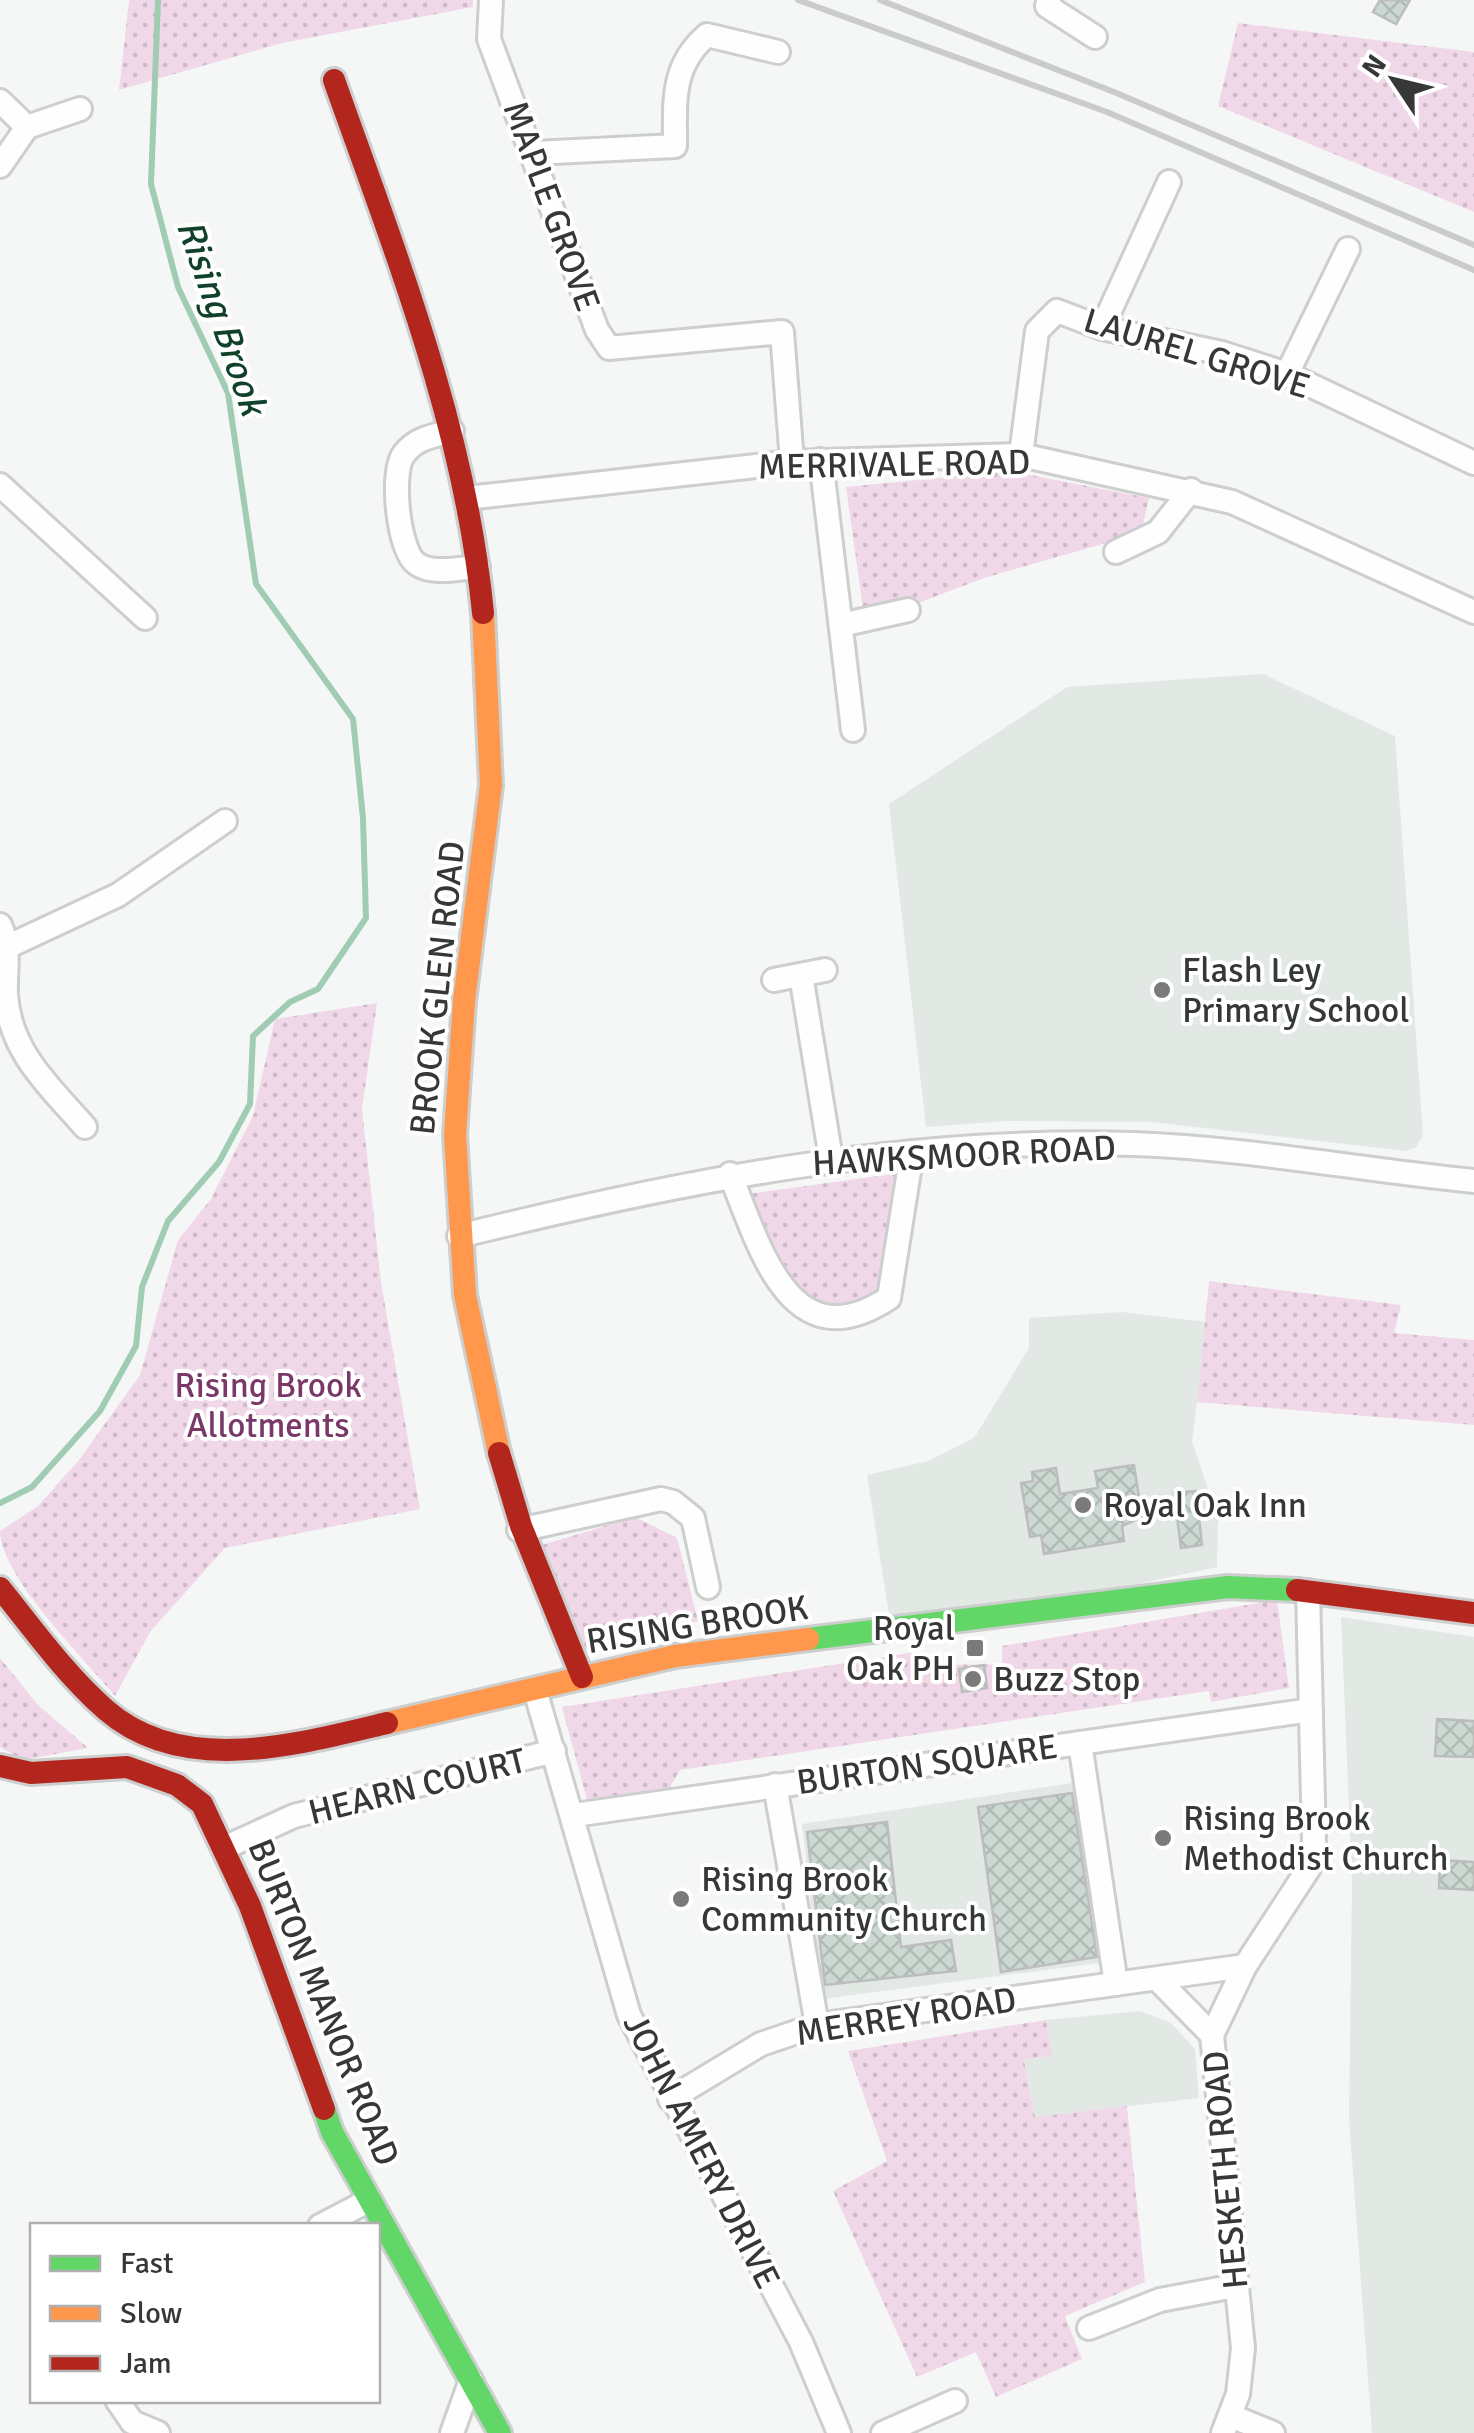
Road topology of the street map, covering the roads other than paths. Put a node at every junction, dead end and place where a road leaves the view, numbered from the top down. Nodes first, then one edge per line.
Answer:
1 (491, 0) edge
2 (1049, 0) edge
3 (1095, 37) dead end
4 (778, 52) dead end
5 (334, 80) dead end
6 (0, 102) edge
7 (80, 108) dead end
8 (28, 127) junction
9 (534, 153) junction
10 (0, 166) edge
11 (1168, 182) dead end
12 (1348, 249) dead end
13 (1102, 328) junction
14 (1287, 374) junction
15 (452, 431) junction
16 (1022, 455) junction
17 (1472, 457) edge
18 (821, 460) junction
19 (792, 462) junction
20 (0, 485) edge
21 (1191, 490) junction
22 (467, 498) junction
23 (1116, 552) dead end
24 (478, 566) junction
25 (908, 610) dead end
26 (1474, 612) edge
27 (144, 618) dead end
28 (841, 625) junction
29 (853, 730) dead end
30 (225, 822) dead end
31 (4, 936) edge
32 (826, 970) dead end
33 (800, 975) junction
34 (774, 980) dead end
35 (84, 1127) dead end
36 (912, 1152) junction
37 (831, 1160) junction
38 (730, 1174) junction
39 (1474, 1181) edge
40 (459, 1236) junction
41 (519, 1530) junction
42 (708, 1587) dead end
43 (0, 1588) edge
44 (1308, 1590) junction
45 (1474, 1612) edge
46 (582, 1676) junction
47 (535, 1690) junction
48 (1312, 1710) junction
49 (1080, 1744) junction
50 (554, 1752) junction
51 (0, 1766) edge
52 (775, 1785) junction
53 (574, 1814) junction
54 (226, 1847) junction
55 (1246, 1966) junction
56 (1158, 1980) junction
57 (1116, 1984) junction
58 (817, 2026) junction
59 (1212, 2036) junction
60 (670, 2099) junction
61 (368, 2201) junction
62 (326, 2223) edge
63 (1234, 2286) junction
64 (1089, 2328) dead end
65 (471, 2380) junction
66 (955, 2400) dead end
67 (118, 2403) edge
68 (1227, 2424) edge
69 (129, 2428) edge
70 (158, 2433) edge
71 (452, 2433) edge
72 (500, 2433) edge
73 (839, 2433) edge
74 (883, 2433) edge
75 (1273, 2433) edge

1 - 9 street, MAPLE GROVE
2 - 3 street
4 - 9 street
5 - 15 main road, BROOK GLEN ROAD
6 - 8 street
7 - 8 street
8 - 10 street
9 - 19 street, MAPLE GROVE
11 - 13 street
12 - 14 street
13 - 14 street, LAUREL GROVE
13 - 16 street, LAUREL GROVE
14 - 17 street, LAUREL GROVE
15 - 22 main road, BROOK GLEN ROAD
15 - 24 street
16 - 18 street, MERRIVALE ROAD
16 - 21 street, MERRIVALE ROAD
18 - 19 street, MERRIVALE ROAD
18 - 28 street
19 - 22 street, MERRIVALE ROAD
20 - 27 street
21 - 23 street
21 - 26 street, MERRIVALE ROAD
22 - 24 main road, BROOK GLEN ROAD
24 - 40 main road, BROOK GLEN ROAD
25 - 28 street
28 - 29 street
30 - 31 street
31 - 35 street
32 - 33 street
33 - 34 street
33 - 37 street
36 - 37 street, HAWKSMOOR ROAD
36 - 38 street
36 - 39 street, HAWKSMOOR ROAD
37 - 38 street, HAWKSMOOR ROAD
38 - 40 street, HAWKSMOOR ROAD
40 - 41 main road, BROOK GLEN ROAD
41 - 42 street
41 - 46 main road, BROOK GLEN ROAD
43 - 47 main road, RISING BROOK
44 - 45 main road, RISING BROOK
44 - 46 main road, RISING BROOK
44 - 48 street, HESKETH ROAD
46 - 47 main road, RISING BROOK
47 - 50 street, JOHN AMERY DRIVE
48 - 49 street, BURTON SQUARE
48 - 55 street, HESKETH ROAD
49 - 52 street, BURTON SQUARE
49 - 57 street, BURTON SQUARE
50 - 53 street, JOHN AMERY DRIVE
50 - 54 street, HEARN COURT
51 - 54 main road, BURTON MANOR ROAD
52 - 53 street, BURTON SQUARE
52 - 58 street, BURTON SQUARE
53 - 60 street, JOHN AMERY DRIVE
54 - 61 main road, BURTON MANOR ROAD
55 - 56 street, MERREY ROAD
55 - 59 street, HESKETH ROAD
56 - 57 street, MERREY ROAD
56 - 59 street
57 - 58 street, MERREY ROAD
58 - 60 street, MERREY ROAD
59 - 63 street, HESKETH ROAD
60 - 73 street, JOHN AMERY DRIVE
61 - 62 street
61 - 65 main road, BURTON MANOR ROAD
63 - 64 street
63 - 68 street, HESKETH ROAD
65 - 71 street
65 - 72 main road, BURTON MANOR ROAD
66 - 74 street
67 - 69 street
68 - 75 street, HESKETH ROAD
69 - 70 street

